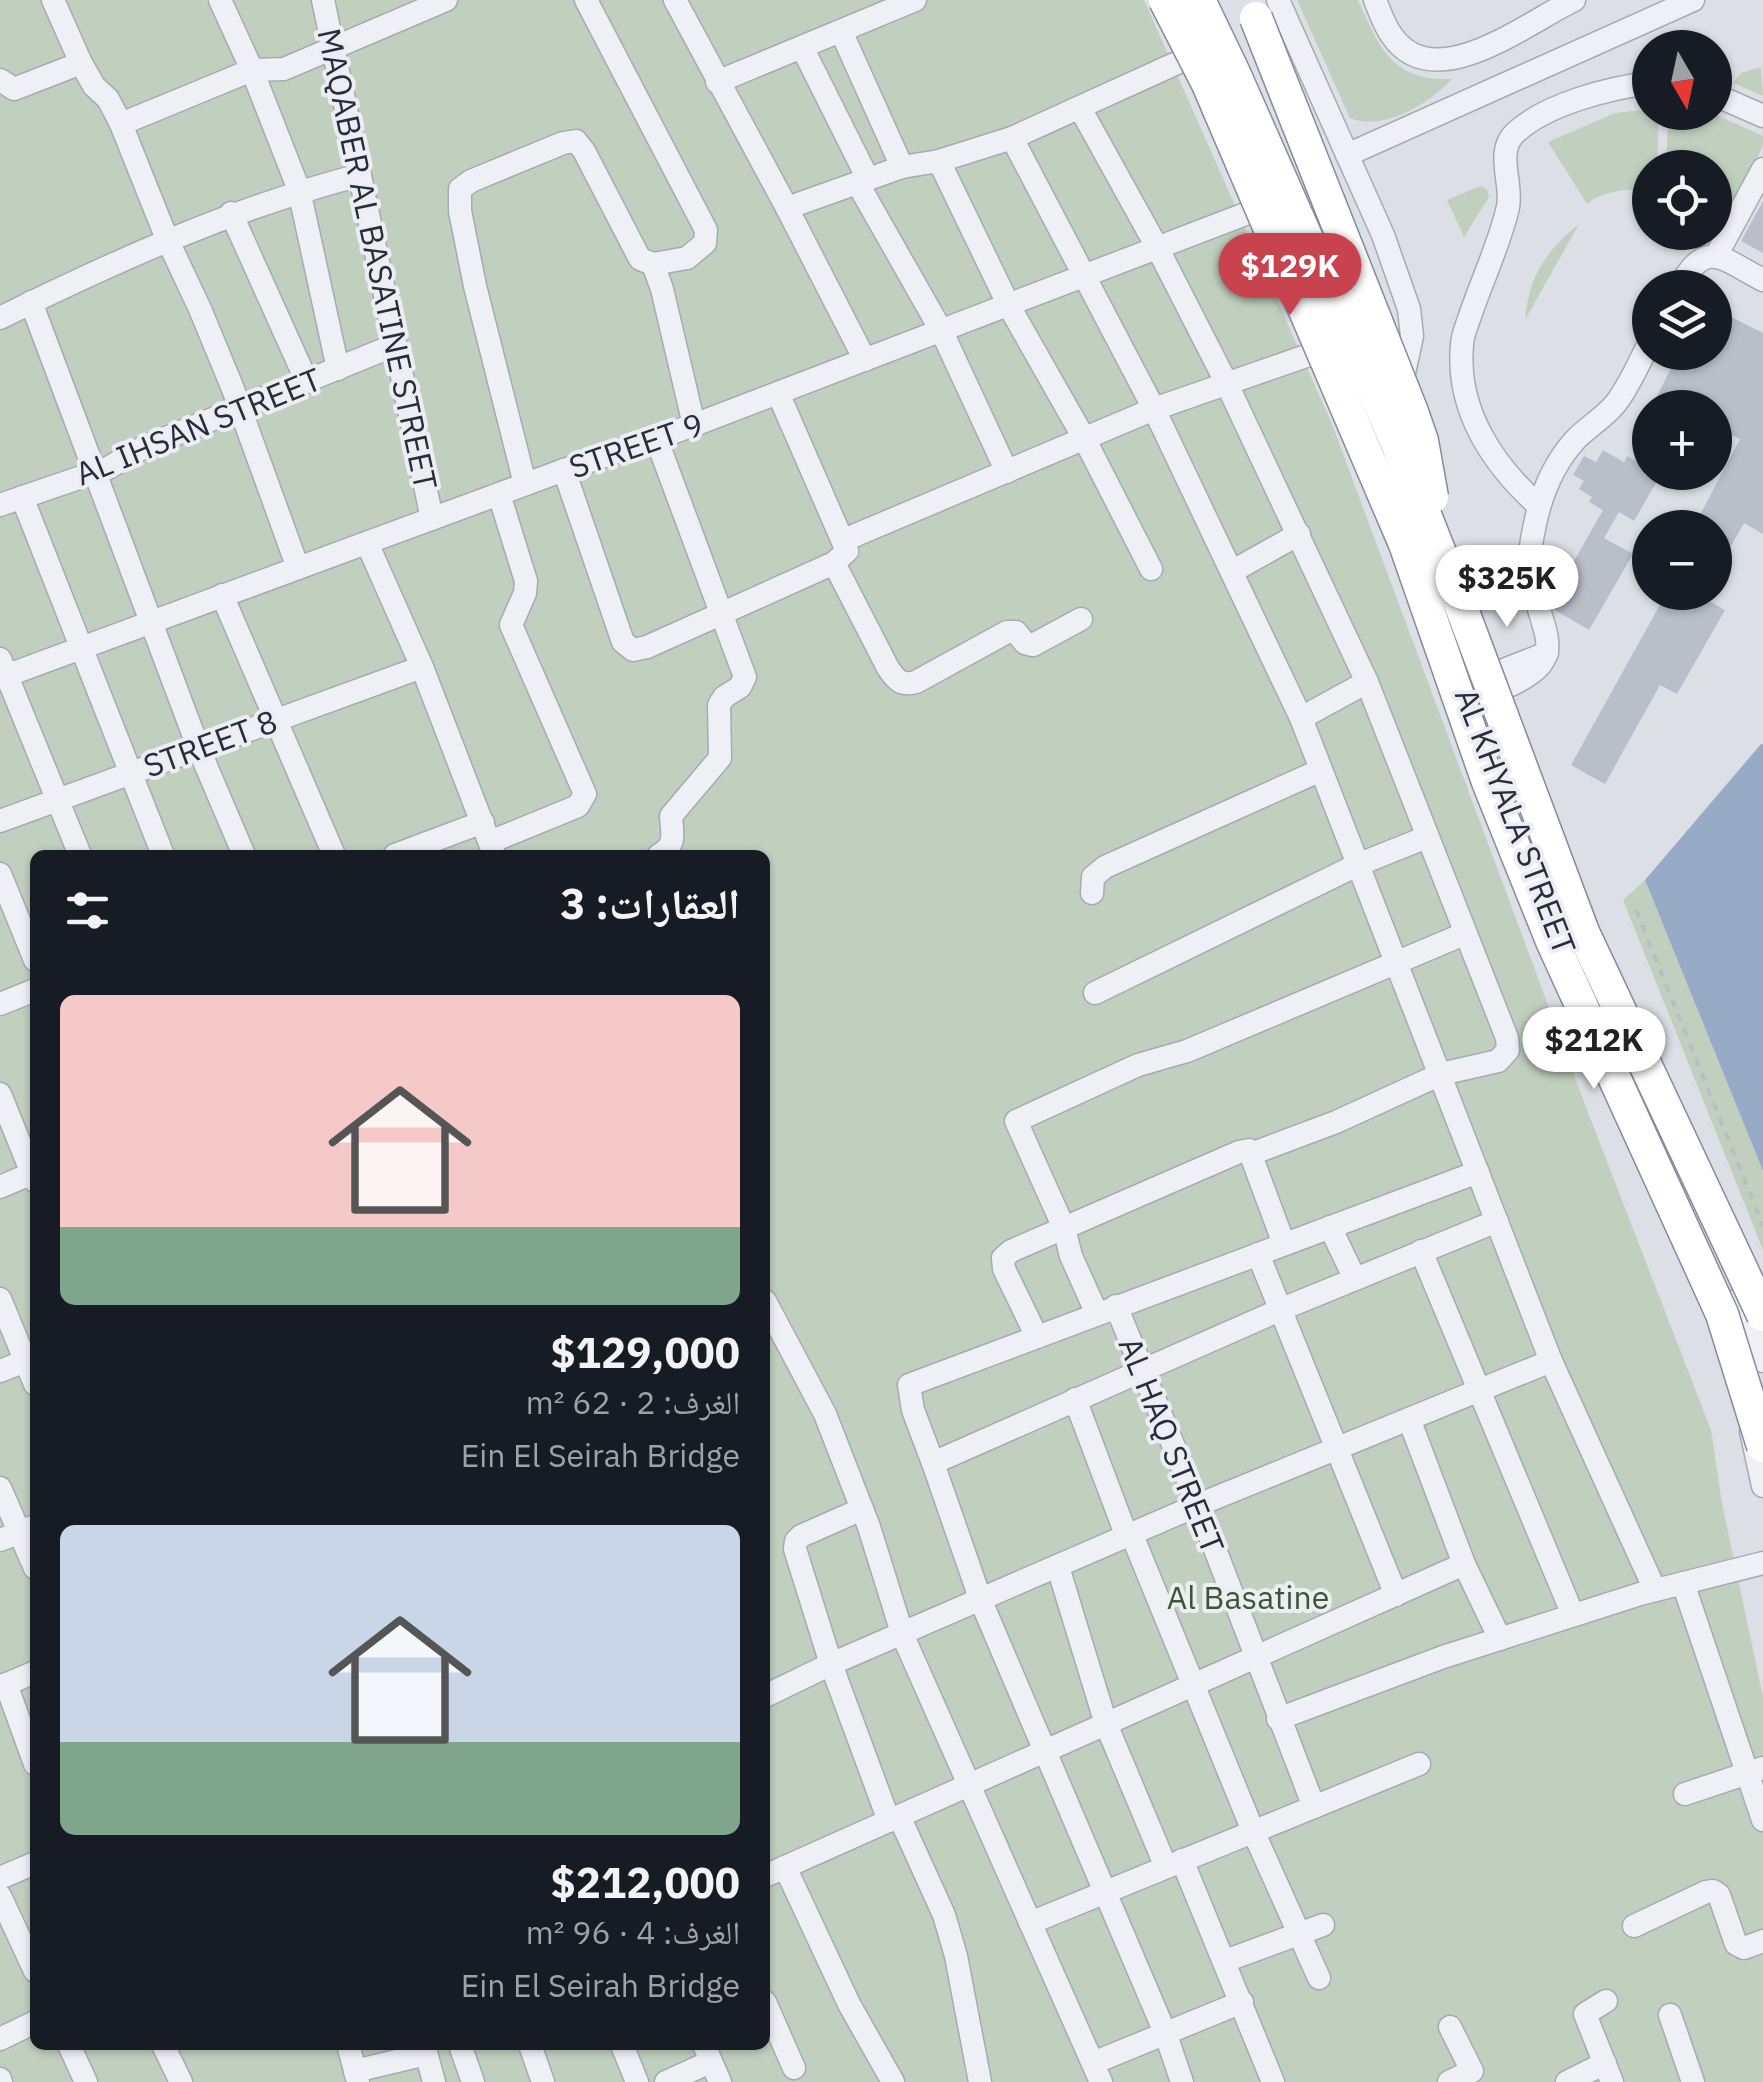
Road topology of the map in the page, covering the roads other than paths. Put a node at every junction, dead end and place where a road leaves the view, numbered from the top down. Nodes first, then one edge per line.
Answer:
1 (53, 0) edge
2 (220, 0) edge
3 (323, 0) edge
4 (446, 0) edge
5 (586, 0) edge
6 (675, 0) edge
7 (915, 0) edge
8 (1165, 0) edge
9 (1174, 0) edge
10 (1199, 0) edge
11 (1207, 0) edge
12 (1375, 0) edge
13 (1574, 0) edge
14 (1693, 0) edge
15 (1267, 9) edge
16 (841, 31) junction
17 (333, 45) junction
18 (802, 48) junction
19 (1202, 52) junction
20 (80, 63) junction
21 (252, 70) junction
22 (0, 80) edge
23 (717, 82) junction
24 (1632, 85) edge
25 (1732, 102) edge
26 (1080, 108) junction
27 (1763, 116) edge
28 (121, 124) junction
29 (1012, 138) junction
30 (1347, 155) junction
31 (939, 161) junction
32 (902, 167) junction
33 (1763, 169) edge
34 (360, 174) junction
35 (863, 181) junction
36 (299, 190) junction
37 (1269, 205) junction
38 (787, 208) junction
39 (231, 213) junction
40 (167, 240) junction
41 (1158, 249) junction
42 (1716, 256) junction
43 (653, 264) junction
44 (1689, 270) edge
45 (1086, 276) junction
46 (1763, 280) edge
47 (31, 302) junction
48 (1009, 306) junction
49 (0, 318) edge
50 (942, 332) junction
51 (396, 346) junction
52 (1332, 347) junction
53 (865, 360) junction
54 (338, 369) junction
55 (1634, 370) edge
56 (307, 382) junction
57 (1226, 382) junction
58 (778, 392) junction
59 (1154, 409) junction
60 (239, 410) junction
61 (1396, 410) junction
62 (694, 425) junction
63 (656, 438) junction
64 (1084, 440) junction
65 (96, 470) junction
66 (564, 470) junction
67 (1008, 472) junction
68 (525, 484) junction
69 (498, 494) junction
70 (11, 501) edge
71 (1538, 506) junction
72 (432, 519) junction
73 (1432, 532) junction
74 (1298, 534) junction
75 (844, 540) junction
76 (366, 543) junction
77 (834, 563) junction
78 (298, 568) junction
79 (1151, 569) dead end
80 (1233, 570) junction
81 (222, 595) junction
82 (723, 614) junction
83 (1080, 619) dead end
84 (150, 620) junction
85 (80, 647) junction
86 (422, 666) junction
87 (2, 670) edge
88 (1499, 681) junction
89 (1366, 682) junction
90 (1464, 686) junction
91 (1301, 718) junction
92 (276, 719) junction
93 (198, 747) junction
94 (1320, 770) junction
95 (130, 772) junction
96 (56, 798) junction
97 (0, 821) edge
98 (1427, 837) junction
99 (489, 840) edge
100 (78, 850) edge
101 (161, 850) edge
102 (242, 850) edge
103 (332, 850) edge
104 (426, 850) edge
105 (666, 850) edge
106 (1358, 865) junction
107 (0, 874) edge
108 (1092, 893) dead end
109 (1464, 934) junction
110 (30, 948) edge
111 (1394, 962) junction
112 (30, 992) edge
113 (1095, 993) dead end
114 (0, 1004) edge
115 (1440, 1074) junction
116 (0, 1094) edge
117 (1251, 1154) junction
118 (30, 1166) edge
119 (1478, 1172) junction
120 (30, 1177) edge
121 (0, 1187) edge
122 (1497, 1221) junction
123 (1330, 1227) junction
124 (1064, 1228) junction
125 (1284, 1244) junction
126 (1421, 1251) junction
127 (1258, 1254) junction
128 (1355, 1279) junction
129 (0, 1300) edge
130 (1106, 1310) junction
131 (1282, 1310) junction
132 (770, 1311) edge
133 (1763, 1315) edge
134 (1037, 1337) junction
135 (30, 1359) edge
136 (1551, 1361) junction
137 (1763, 1361) edge
138 (1142, 1370) junction
139 (0, 1371) edge
140 (1477, 1391) junction
141 (1075, 1400) junction
142 (1409, 1419) junction
143 (1763, 1446) edge
144 (1338, 1448) junction
145 (933, 1463) junction
146 (1763, 1486) edge
147 (0, 1488) edge
148 (1198, 1505) junction
149 (862, 1508) junction
150 (18, 1533) edge
151 (1129, 1536) junction
152 (30, 1558) edge
153 (1763, 1563) edge
154 (1464, 1564) junction
155 (1058, 1568) junction
156 (1683, 1583) junction
157 (1655, 1590) junction
158 (1396, 1595) junction
159 (981, 1601) junction
160 (1574, 1616) junction
161 (903, 1636) junction
162 (1500, 1639) junction
163 (1255, 1659) junction
164 (831, 1664) junction
165 (30, 1674) edge
166 (3, 1686) edge
167 (1194, 1686) junction
168 (770, 1694) edge
169 (1278, 1719) junction
170 (1106, 1724) junction
171 (1043, 1751) junction
172 (30, 1752) edge
173 (1418, 1764) dead end
174 (1755, 1771) edge
175 (968, 1786) junction
176 (1685, 1794) dead end
177 (1314, 1807) junction
178 (894, 1818) junction
179 (1763, 1820) edge
180 (1253, 1831) junction
181 (1174, 1864) junction
182 (30, 1865) edge
183 (775, 1871) edge
184 (0, 1878) edge
185 (1103, 1892) junction
186 (0, 1896) edge
187 (1030, 1923) junction
188 (1634, 1926) dead end
189 (1312, 1929) junction
190 (1763, 1942) edge
191 (30, 1960) edge
192 (1225, 1960) junction
193 (1319, 1978) dead end
194 (1606, 2001) dead end
195 (1242, 2002) junction
196 (770, 2013) edge
197 (1670, 2016) dead end
198 (30, 2024) edge
199 (1450, 2028) dead end
200 (1166, 2034) junction
201 (0, 2039) edge
202 (71, 2050) edge
203 (166, 2050) edge
204 (425, 2050) edge
205 (462, 2050) edge
206 (532, 2050) edge
207 (624, 2050) edge
208 (711, 2063) edge
209 (354, 2067) edge
210 (794, 2068) dead end
211 (1609, 2072) edge
212 (1097, 2073) edge
213 (86, 2082) edge
214 (182, 2082) edge
215 (434, 2082) edge
216 (473, 2082) edge
217 (543, 2082) edge
218 (637, 2082) edge
219 (666, 2082) edge
220 (893, 2082) edge
221 (980, 2082) edge
222 (1182, 2082) edge
223 (1273, 2082) edge
224 (1449, 2082) edge
225 (1567, 2082) edge
226 (1692, 2082) edge

1 - 20 street
2 - 21 street
3 - 17 street, MAQABER AL BASATINE STREET
4 - 17 street
5 - 43 street
6 - 23 street
7 - 16 street
8 - 143 highway, bridge
9 - 19 street, AL KHYALA STREET
10 - 73 highway, bridge
11 - 61 street, AL KHYALA STREET
12 - 13 street
14 - 30 street
15 - 30 street
15 - 73 highway, bridge
16 - 18 street
16 - 32 street
17 - 21 street
17 - 34 street, MAQABER AL BASATINE STREET
18 - 23 street
18 - 35 street
19 - 26 street
19 - 37 street, AL KHYALA STREET
20 - 22 street
20 - 28 street
21 - 28 street
21 - 36 street
23 - 38 street
24 - 71 street
25 - 27 street
26 - 29 street
26 - 41 street
28 - 40 street
29 - 31 street
29 - 45 street
30 - 61 street
31 - 32 street
31 - 48 street
32 - 35 street
33 - 42 street
34 - 36 street
34 - 51 street, MAQABER AL BASATINE STREET
35 - 38 street
35 - 50 street
36 - 39 street
36 - 54 street
37 - 41 street, STREET 9
37 - 52 street, AL KHYALA STREET
38 - 53 street
39 - 40 street
39 - 56 street
40 - 47 street
40 - 60 street
41 - 45 street, STREET 9
41 - 57 street
42 - 44 street
42 - 46 street
43 - 62 street
43 - 68 street
45 - 48 street, STREET 9
45 - 59 street
47 - 49 street
47 - 65 street
48 - 50 street, STREET 9
48 - 64 street
50 - 53 street, STREET 9
50 - 67 street
51 - 54 street, AL IHSAN STREET
51 - 72 street, MAQABER AL BASATINE STREET
52 - 57 street
52 - 90 street, AL KHYALA STREET
53 - 58 street, STREET 9
54 - 56 street, AL IHSAN STREET
55 - 71 street
56 - 60 street, AL IHSAN STREET
57 - 59 street
57 - 74 street
58 - 62 street, STREET 9
58 - 75 street
59 - 64 street
59 - 80 street
60 - 65 street, AL IHSAN STREET
60 - 78 street
61 - 88 street, AL KHYALA STREET
62 - 63 street, STREET 9
63 - 66 street, STREET 9
63 - 82 street
64 - 67 street
64 - 79 street
65 - 70 street, AL IHSAN STREET
65 - 84 street
66 - 68 street, STREET 9
66 - 82 street
67 - 75 street
68 - 69 street, STREET 9
69 - 72 street, STREET 9
69 - 99 street
70 - 85 street
71 - 88 street
72 - 76 street, STREET 9
73 - 133 highway, bridge
74 - 80 street
74 - 89 street
75 - 77 street
76 - 78 street, STREET 9
76 - 86 street
77 - 82 street
77 - 83 street
78 - 81 street, STREET 9
80 - 91 street
81 - 84 street, STREET 9
81 - 92 street
82 - 105 street
84 - 85 street, STREET 9
84 - 93 street
85 - 87 street, STREET 9
85 - 95 street
86 - 92 street, STREET 8
86 - 99 street
87 - 96 street
88 - 90 street
88 - 137 street, AL KHYALA STREET
89 - 91 street
89 - 98 street
90 - 146 street, AL KHYALA STREET
91 - 94 street
92 - 93 street, STREET 8
92 - 103 street
93 - 95 street, STREET 8
93 - 102 street
94 - 106 street
94 - 108 street
95 - 96 street, STREET 8
95 - 101 street
96 - 97 street, STREET 8
96 - 100 street
98 - 106 street
98 - 109 street
99 - 104 street
106 - 111 street
106 - 113 street
107 - 110 street
109 - 111 street
109 - 115 street
111 - 115 street
111 - 124 street, AL HAQ STREET
112 - 114 street
115 - 117 street
115 - 119 street
116 - 118 street
117 - 124 street
117 - 125 street
119 - 122 street
119 - 123 street
120 - 121 street
122 - 126 street
122 - 136 street
123 - 125 street
123 - 128 street
124 - 130 street, AL HAQ STREET
124 - 134 street
125 - 127 street
126 - 128 street
126 - 140 street
127 - 130 street
127 - 131 street
128 - 131 street
129 - 135 street
130 - 134 street
130 - 138 street, AL HAQ STREET
131 - 138 street
131 - 144 street
132 - 149 street
134 - 145 street
135 - 139 street
136 - 140 street
136 - 157 street
138 - 141 street
138 - 148 street, AL HAQ STREET
140 - 142 street
140 - 160 street
141 - 145 street
141 - 151 street
142 - 144 street
142 - 154 street
144 - 148 street
144 - 158 street
145 - 159 street
147 - 150 street
148 - 151 street
148 - 163 street, AL HAQ STREET
149 - 161 street
149 - 164 street
150 - 152 street
151 - 155 street
151 - 167 street
153 - 156 street
154 - 158 street
154 - 162 street
155 - 159 street
155 - 170 street
156 - 157 street
156 - 174 street
157 - 160 street
158 - 163 street
159 - 161 street
159 - 171 street
160 - 162 street
161 - 164 street
161 - 175 street
162 - 169 street
163 - 167 street
163 - 169 street, AL HAQ STREET
164 - 168 street
164 - 178 street
165 - 166 street
166 - 172 street
167 - 170 street
167 - 180 street
169 - 177 street, AL HAQ STREET
170 - 171 street
170 - 181 street
171 - 175 street
171 - 185 street
173 - 177 street
174 - 176 street
174 - 179 street
175 - 178 street
175 - 187 street
177 - 180 street
178 - 183 street
178 - 221 street
180 - 181 street
180 - 189 street
181 - 185 street
181 - 192 street
182 - 184 street
183 - 220 street
185 - 187 street
185 - 200 street
186 - 191 street
187 - 212 street
188 - 190 street
189 - 192 street
189 - 193 street
192 - 195 street
194 - 211 street
195 - 200 street
195 - 223 street
196 - 210 street
197 - 226 street
198 - 201 street
199 - 224 street
200 - 212 street
200 - 222 street
202 - 213 street
203 - 214 street
204 - 209 street
204 - 215 street
205 - 216 street
206 - 217 street
207 - 218 street
208 - 219 street
211 - 225 street

